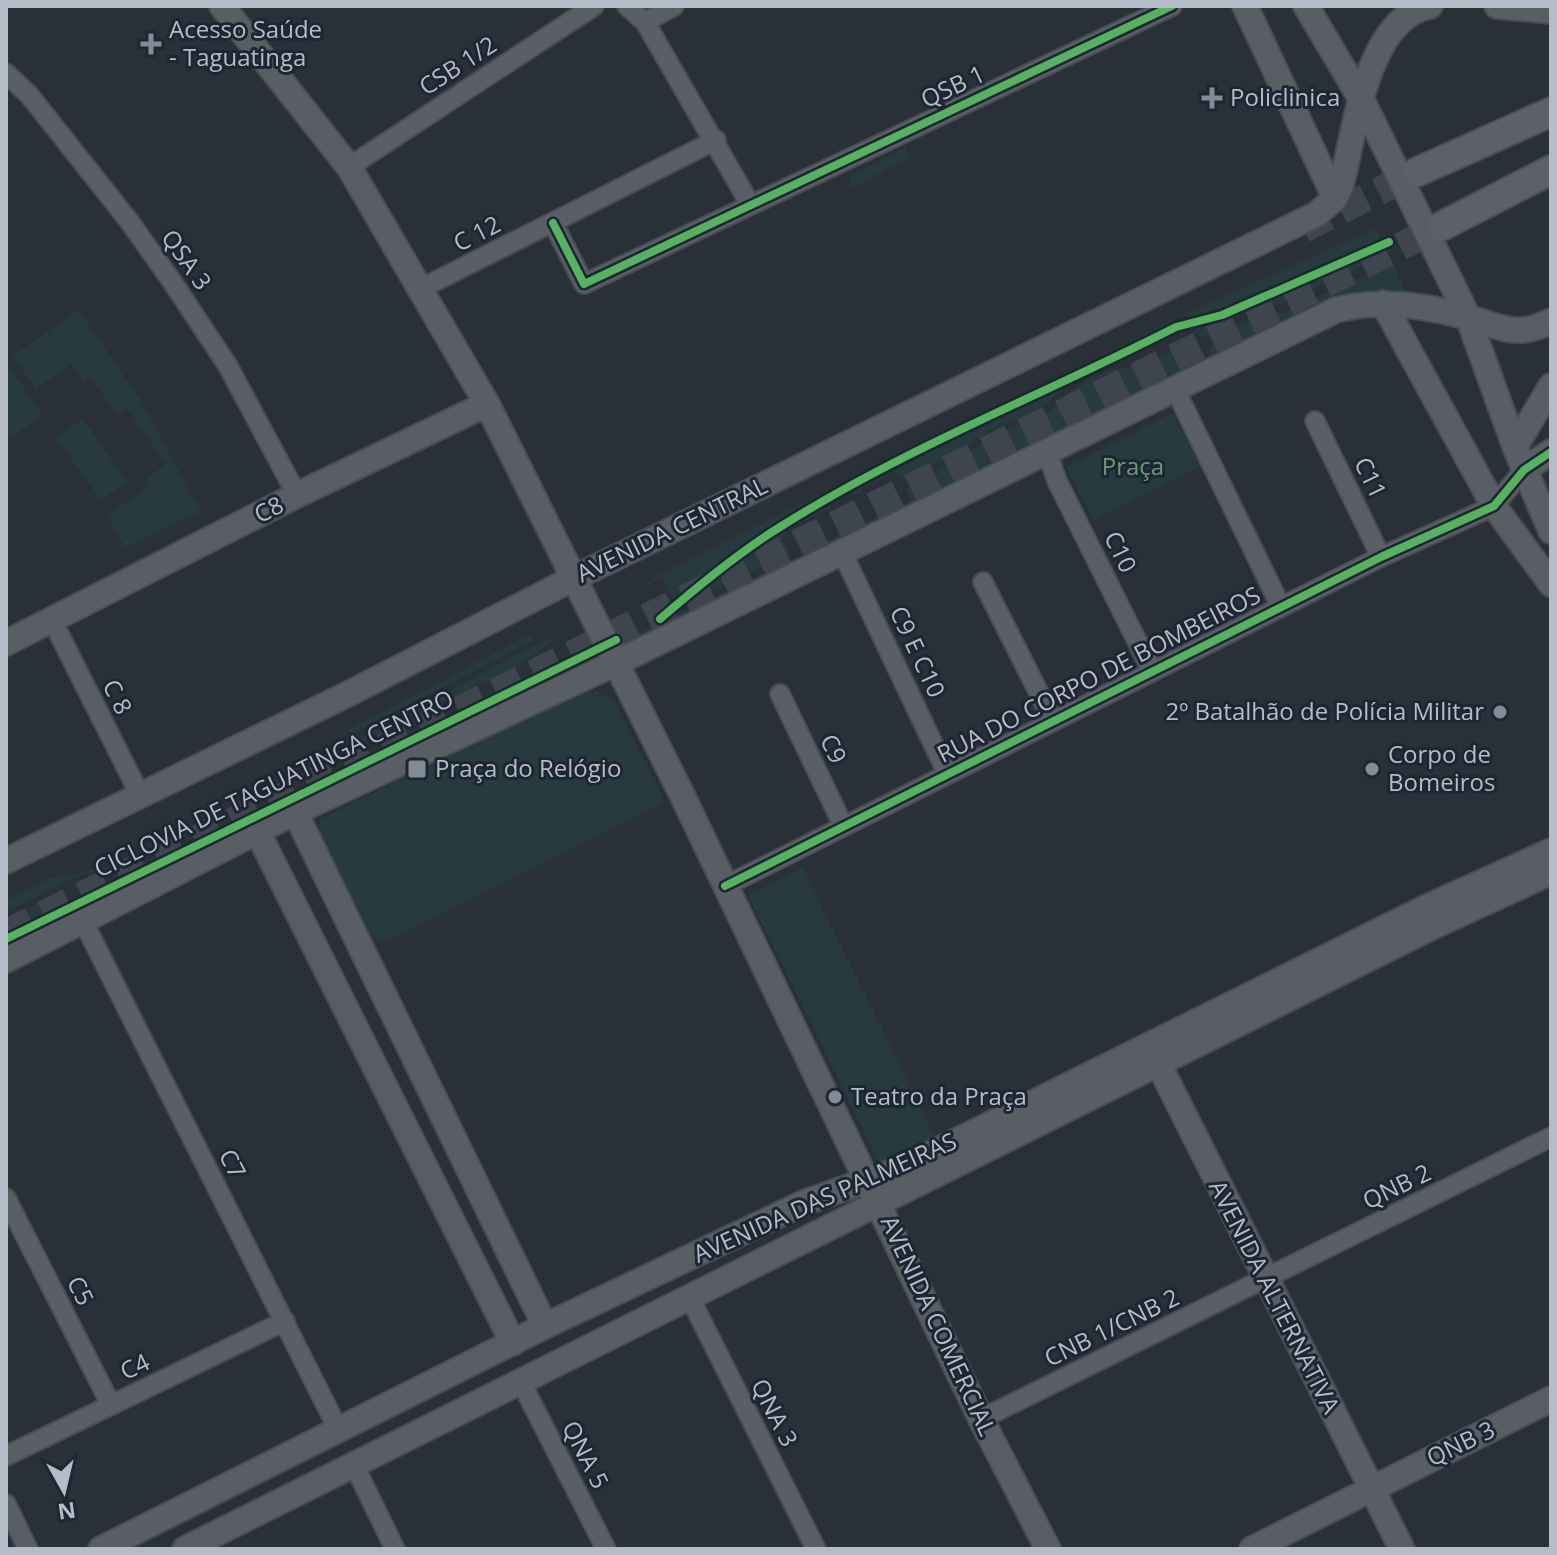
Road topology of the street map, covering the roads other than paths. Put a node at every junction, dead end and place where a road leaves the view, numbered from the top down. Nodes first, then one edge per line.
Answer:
1 (222, 6) edge
2 (594, 6) edge
3 (627, 6) edge
4 (674, 6) edge
5 (1172, 6) edge
6 (1245, 6) edge
7 (1306, 6) edge
8 (1430, 6) edge
9 (1497, 6) edge
10 (1551, 11) edge
11 (645, 22) junction
12 (6, 73) edge
13 (1363, 102) junction
14 (1551, 112) edge
15 (716, 140) junction
16 (349, 167) junction
17 (1551, 170) edge
18 (1417, 172) tunnel mouth
19 (1335, 198) junction
20 (750, 204) junction
21 (553, 223) junction
22 (1442, 226) tunnel mouth
23 (422, 288) junction
24 (1383, 303) junction
25 (1468, 317) junction
26 (1551, 321) edge
27 (1551, 386) edge
28 (1176, 391) junction
29 (487, 404) junction
30 (1315, 421) dead end
31 (1551, 452) edge
32 (1048, 454) junction
33 (1519, 458) junction
34 (297, 495) junction
35 (1494, 506) junction
36 (1551, 531) edge
37 (842, 552) junction
38 (1381, 557) junction
39 (983, 582) dead end
40 (576, 583) junction
41 (1551, 584) edge
42 (1281, 607) junction
43 (52, 620) junction
44 (6, 643) edge
45 (612, 656) junction
46 (1152, 671) junction
47 (780, 694) dead end
48 (1053, 721) junction
49 (947, 773) junction
50 (140, 795) junction
51 (295, 812) junction
52 (843, 825) junction
53 (257, 831) junction
54 (1551, 851) edge
55 (6, 861) edge
56 (1551, 872) edge
57 (725, 886) junction
58 (1429, 917) junction
59 (82, 919) junction
60 (366, 958) junction
61 (6, 960) edge
62 (329, 976) junction
63 (1154, 1054) junction
64 (441, 1112) junction
65 (406, 1128) junction
66 (1551, 1137) edge
67 (460, 1151) junction
68 (424, 1165) junction
69 (867, 1179) junction
70 (6, 1198) edge
71 (880, 1202) junction
72 (720, 1243) junction
73 (737, 1274) junction
74 (1264, 1279) junction
75 (690, 1298) junction
76 (285, 1321) junction
77 (545, 1326) junction
78 (513, 1343) junction
79 (521, 1382) junction
80 (1551, 1399) edge
81 (111, 1405) junction
82 (388, 1406) junction
83 (981, 1419) junction
84 (339, 1431) junction
85 (409, 1438) junction
86 (6, 1456) edge
87 (354, 1465) junction
88 (228, 1488) junction
89 (1371, 1489) junction
90 (6, 1504) edge
91 (242, 1521) junction
92 (28, 1549) edge
93 (101, 1549) edge
94 (186, 1549) edge
95 (395, 1549) edge
96 (606, 1549) edge
97 (816, 1549) edge
98 (1048, 1549) edge
99 (1252, 1549) edge
100 (1402, 1549) edge

1 - 16 main road
2 - 16 street, CSB 1/2
3 - 11 street
4 - 11 street
5 - 20 street, QSB 1
6 - 19 main road
7 - 13 main road
8 - 13 main road
9 - 10 main road
11 - 15 street
12 - 34 street, QSA 3
13 - 19 main road
13 - 25 main road
14 - 18 main road
15 - 20 street
15 - 21 street, C 12
16 - 23 main road
17 - 22 main road
19 - 40 main road, AVENIDA CENTRAL
20 - 21 street, QSB 1
21 - 23 street, C 12
23 - 29 main road
24 - 25 main road
24 - 28 main road
24 - 35 main road
25 - 26 main road
25 - 33 main road
27 - 33 main road
28 - 32 main road
28 - 42 street
29 - 34 main road, C8
29 - 40 main road
30 - 38 street, C11
31 - 33 main road
32 - 37 main road
32 - 46 street, C10
33 - 35 street
33 - 36 main road
34 - 43 main road, C8
35 - 38 street, RUA DO CORPO DE BOMBEIROS
35 - 41 main road
37 - 45 main road
37 - 49 street, C9 E C10
38 - 42 street, RUA DO CORPO DE BOMBEIROS
39 - 48 street
40 - 45 main road
40 - 50 main road, AVENIDA CENTRAL
42 - 46 street, RUA DO CORPO DE BOMBEIROS
43 - 44 main road, C8
43 - 50 street, C 8
45 - 51 main road
45 - 57 main road, AVENIDA COMERCIAL
46 - 48 street, RUA DO CORPO DE BOMBEIROS
47 - 52 street, C9
48 - 49 street, RUA DO CORPO DE BOMBEIROS
49 - 52 street, RUA DO CORPO DE BOMBEIROS
50 - 55 main road, AVENIDA CENTRAL
51 - 53 main road
51 - 60 main road
52 - 57 street, RUA DO CORPO DE BOMBEIROS
53 - 59 main road
53 - 62 main road
54 - 58 main road, AVENIDA DAS PALMEIRAS
56 - 58 main road, AVENIDA DAS PALMEIRAS
57 - 69 main road, AVENIDA COMERCIAL
58 - 63 main road, AVENIDA DAS PALMEIRAS
59 - 61 main road
59 - 76 street, C7
60 - 62 main road
60 - 64 main road
62 - 65 main road
63 - 69 main road, AVENIDA DAS PALMEIRAS
63 - 71 main road, AVENIDA DAS PALMEIRAS
63 - 74 main road, AVENIDA ALTERNATIVA
64 - 65 main road
64 - 67 main road
65 - 68 main road
66 - 74 street, QNB 2
67 - 68 main road
67 - 77 main road
68 - 78 main road
69 - 71 main road, AVENIDA COMERCIAL
69 - 72 main road, AVENIDA DAS PALMEIRAS
70 - 81 street, C5
71 - 73 main road, AVENIDA DAS PALMEIRAS
71 - 83 main road, AVENIDA COMERCIAL
72 - 73 main road
72 - 77 main road, AVENIDA DAS PALMEIRAS
73 - 75 main road, AVENIDA DAS PALMEIRAS
74 - 83 street, CNB 1/CNB 2
74 - 89 main road, AVENIDA ALTERNATIVA
75 - 79 main road, AVENIDA DAS PALMEIRAS
75 - 97 street, QNA 3
76 - 81 street, C4
76 - 84 street, C7
77 - 78 main road, AVENIDA DAS PALMEIRAS
78 - 82 main road, AVENIDA DAS PALMEIRAS
79 - 85 main road, AVENIDA DAS PALMEIRAS
79 - 96 street, QNA 5
80 - 89 main road, QNB 3
81 - 86 street, C4
82 - 84 main road, AVENIDA DAS PALMEIRAS
82 - 85 main road
83 - 98 main road, AVENIDA COMERCIAL
84 - 88 main road, AVENIDA DAS PALMEIRAS
85 - 87 main road, AVENIDA DAS PALMEIRAS
87 - 91 main road, AVENIDA DAS PALMEIRAS
87 - 95 street
88 - 91 main road
88 - 93 main road, AVENIDA DAS PALMEIRAS
89 - 99 main road, QNB 3
89 - 100 main road, AVENIDA ALTERNATIVA
90 - 92 street
91 - 94 main road, AVENIDA DAS PALMEIRAS

